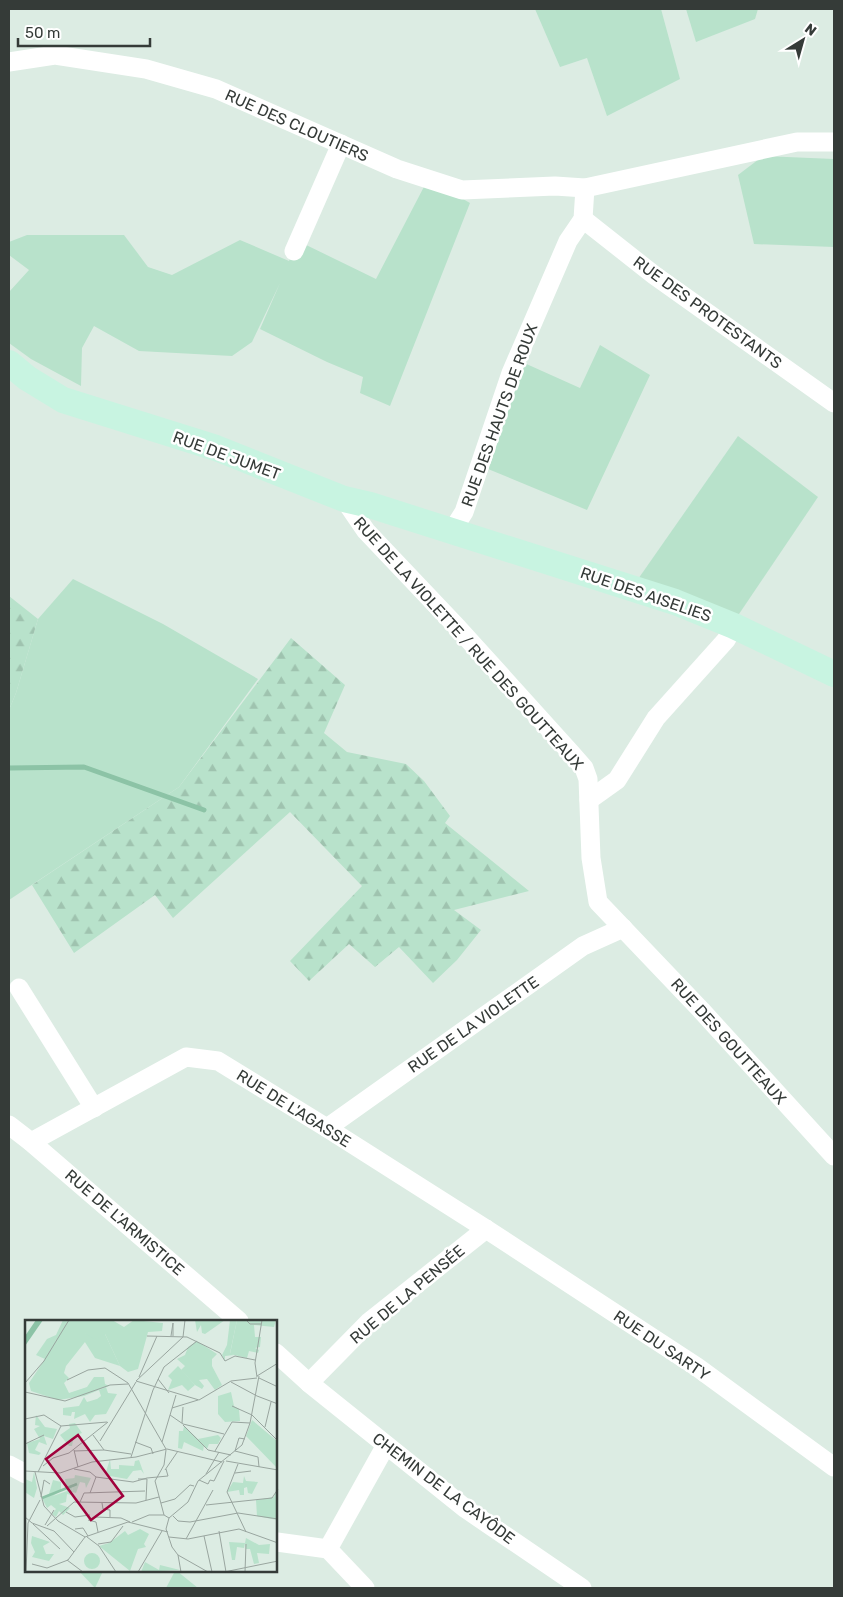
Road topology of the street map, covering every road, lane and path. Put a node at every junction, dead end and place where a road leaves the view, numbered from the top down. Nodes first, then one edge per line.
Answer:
1 (9, 62) edge
2 (834, 142) edge
3 (341, 144) junction
4 (585, 188) junction
5 (583, 219) junction
6 (294, 251) dead end
7 (9, 364) edge
8 (834, 403) edge
9 (344, 499) junction
10 (452, 531) junction
11 (734, 626) junction
12 (834, 674) edge
13 (589, 800) junction
14 (623, 928) junction
15 (19, 988) dead end
16 (94, 1108) junction
17 (9, 1125) edge
18 (327, 1128) junction
19 (31, 1142) junction
20 (834, 1156) edge
21 (486, 1229) junction
22 (238, 1320) edge
23 (278, 1356) edge
24 (309, 1383) junction
25 (386, 1444) junction
26 (9, 1465) edge
27 (834, 1467) edge
28 (25, 1473) edge
29 (278, 1542) edge
30 (328, 1550) junction
31 (365, 1588) edge
32 (582, 1588) edge

1 - 3 street, RUE DES CLOUTIERS
2 - 4 street, RUE DES CLOUTIERS
3 - 4 street, RUE DES CLOUTIERS
3 - 6 street
4 - 5 street
5 - 8 street, RUE DES PROTESTANTS
5 - 10 street, RUE DES HAUTS DE ROUX
7 - 9 street, RUE DE JUMET
9 - 10 street, RUE DE JUMET
9 - 13 street, RUE DE LA VIOLETTE / RUE DES GOUTTEAUX
10 - 11 street, RUE DES AISELIES
11 - 12 street, RUE DES AISELIES
11 - 13 street
13 - 14 street, RUE DE LA VIOLETTE / RUE DES GOUTTEAUX
14 - 18 street, RUE DE LA VIOLETTE
14 - 20 street, RUE DES GOUTTEAUX
15 - 16 street
16 - 18 street, RUE DE L'AGASSE
16 - 19 street, RUE DE L'AGASSE
17 - 19 street, RUE DE L'ARMISTICE
18 - 21 street, RUE DE L'AGASSE
19 - 22 street, RUE DE L'ARMISTICE
21 - 24 street, RUE DE LA PENSÉE
21 - 27 street, RUE DU SARTY
23 - 24 street
24 - 25 street, CHEMIN DE LA CAYÔDE
25 - 30 street
25 - 32 street, CHEMIN DE LA CAYÔDE
26 - 28 street
29 - 30 street
30 - 31 street

